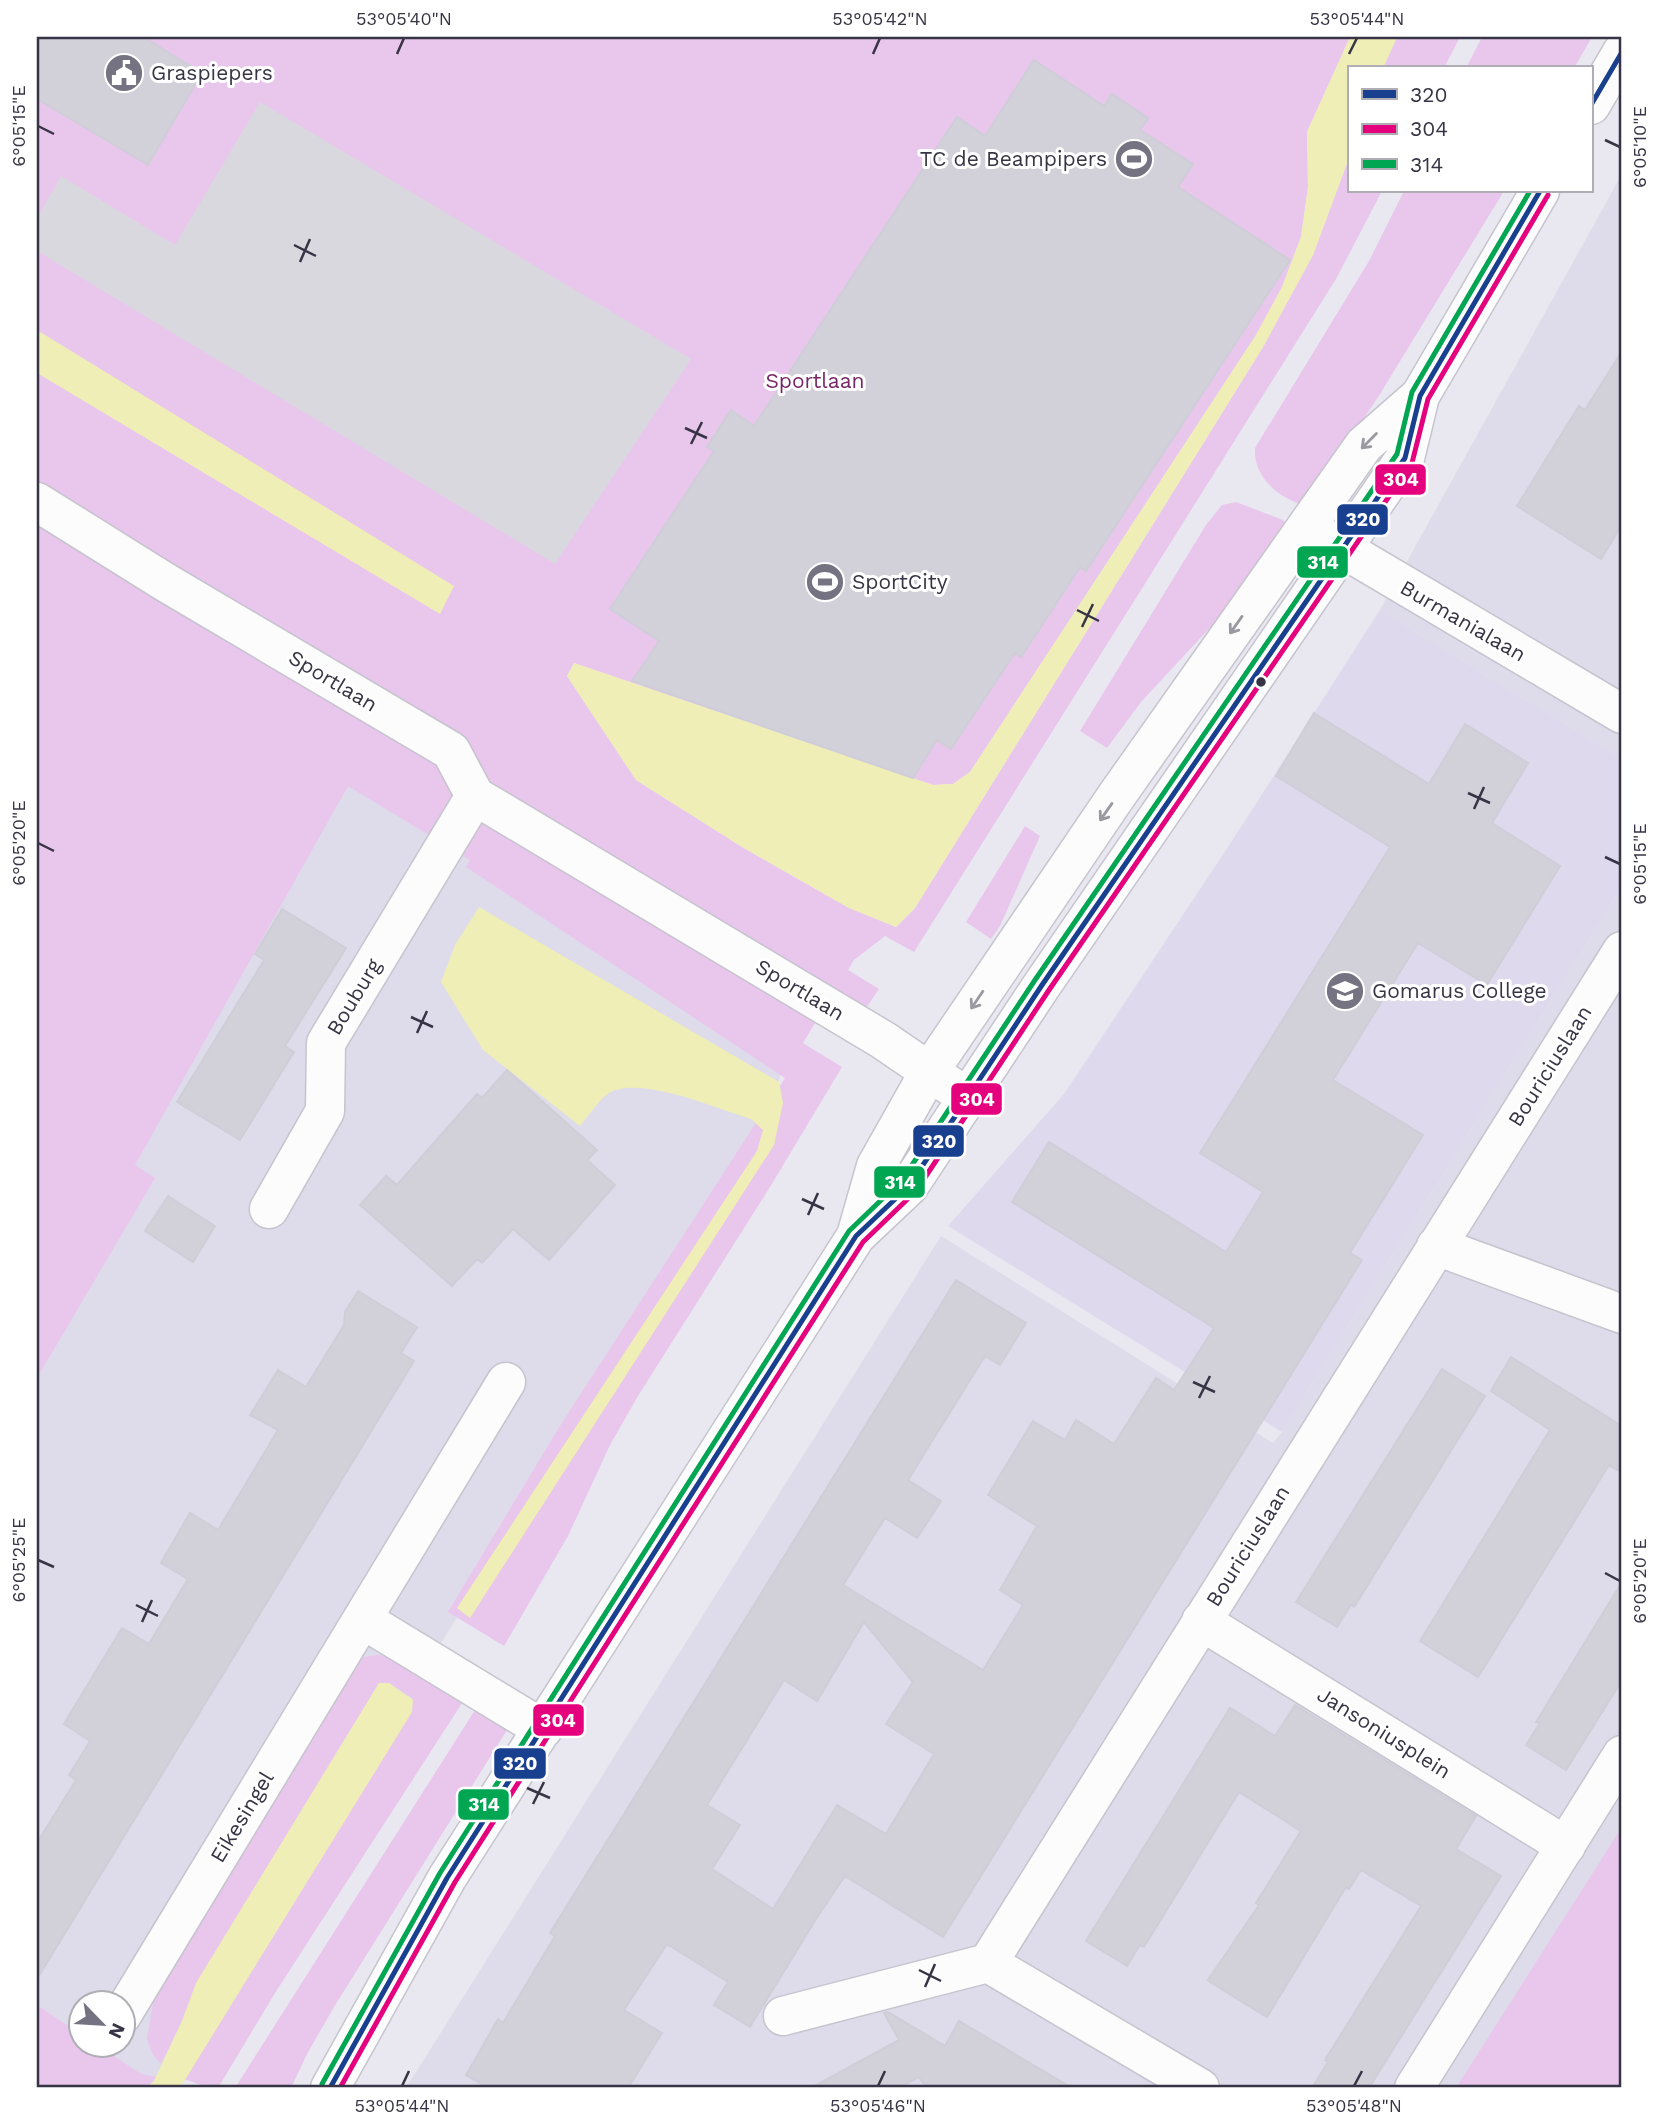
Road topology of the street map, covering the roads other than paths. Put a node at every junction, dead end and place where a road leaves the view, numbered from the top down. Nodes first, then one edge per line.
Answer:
1 (1622, 52) edge
2 (1592, 103) edge
3 (1539, 192) edge
4 (1420, 396) junction
5 (37, 502) edge
6 (1305, 527) junction
7 (1343, 550) junction
8 (1622, 714) edge
9 (475, 796) junction
10 (1622, 951) edge
11 (929, 1072) junction
12 (968, 1098) junction
13 (269, 1209) dead end
14 (856, 1236) junction
15 (1436, 1246) junction
16 (1622, 1314) edge
17 (506, 1382) dead end
18 (362, 1619) junction
19 (1200, 1621) junction
20 (543, 1729) junction
21 (1622, 1755) edge
22 (1566, 1846) junction
23 (988, 1964) junction
24 (136, 1992) edge
25 (783, 2016) dead end
26 (330, 2088) edge
27 (1200, 2088) edge
28 (1413, 2088) edge

1 - 2 street
3 - 4 street
4 -> 6 street
4 - 7 street
5 - 9 street, Sportlaan
6 - 7 street, Burmanialaan
6 -> 11 street
7 - 8 street, Burmanialaan
7 - 12 street
9 - 11 street, Sportlaan
9 - 13 street, Bouburg
10 - 15 street, Bouriciuslaan
11 - 12 street, Sportlaan
11 - 14 street
12 - 14 street
14 - 20 street
15 - 16 street
15 - 19 street, Bouriciuslaan
17 - 18 street, Eikesingel
18 - 20 street
18 - 24 street, Eikesingel
19 - 22 street, Jansoniusplein
19 - 23 street, Bouriciuslaan
20 - 26 street
21 - 22 street
22 - 28 street
23 - 25 street
23 - 27 street

